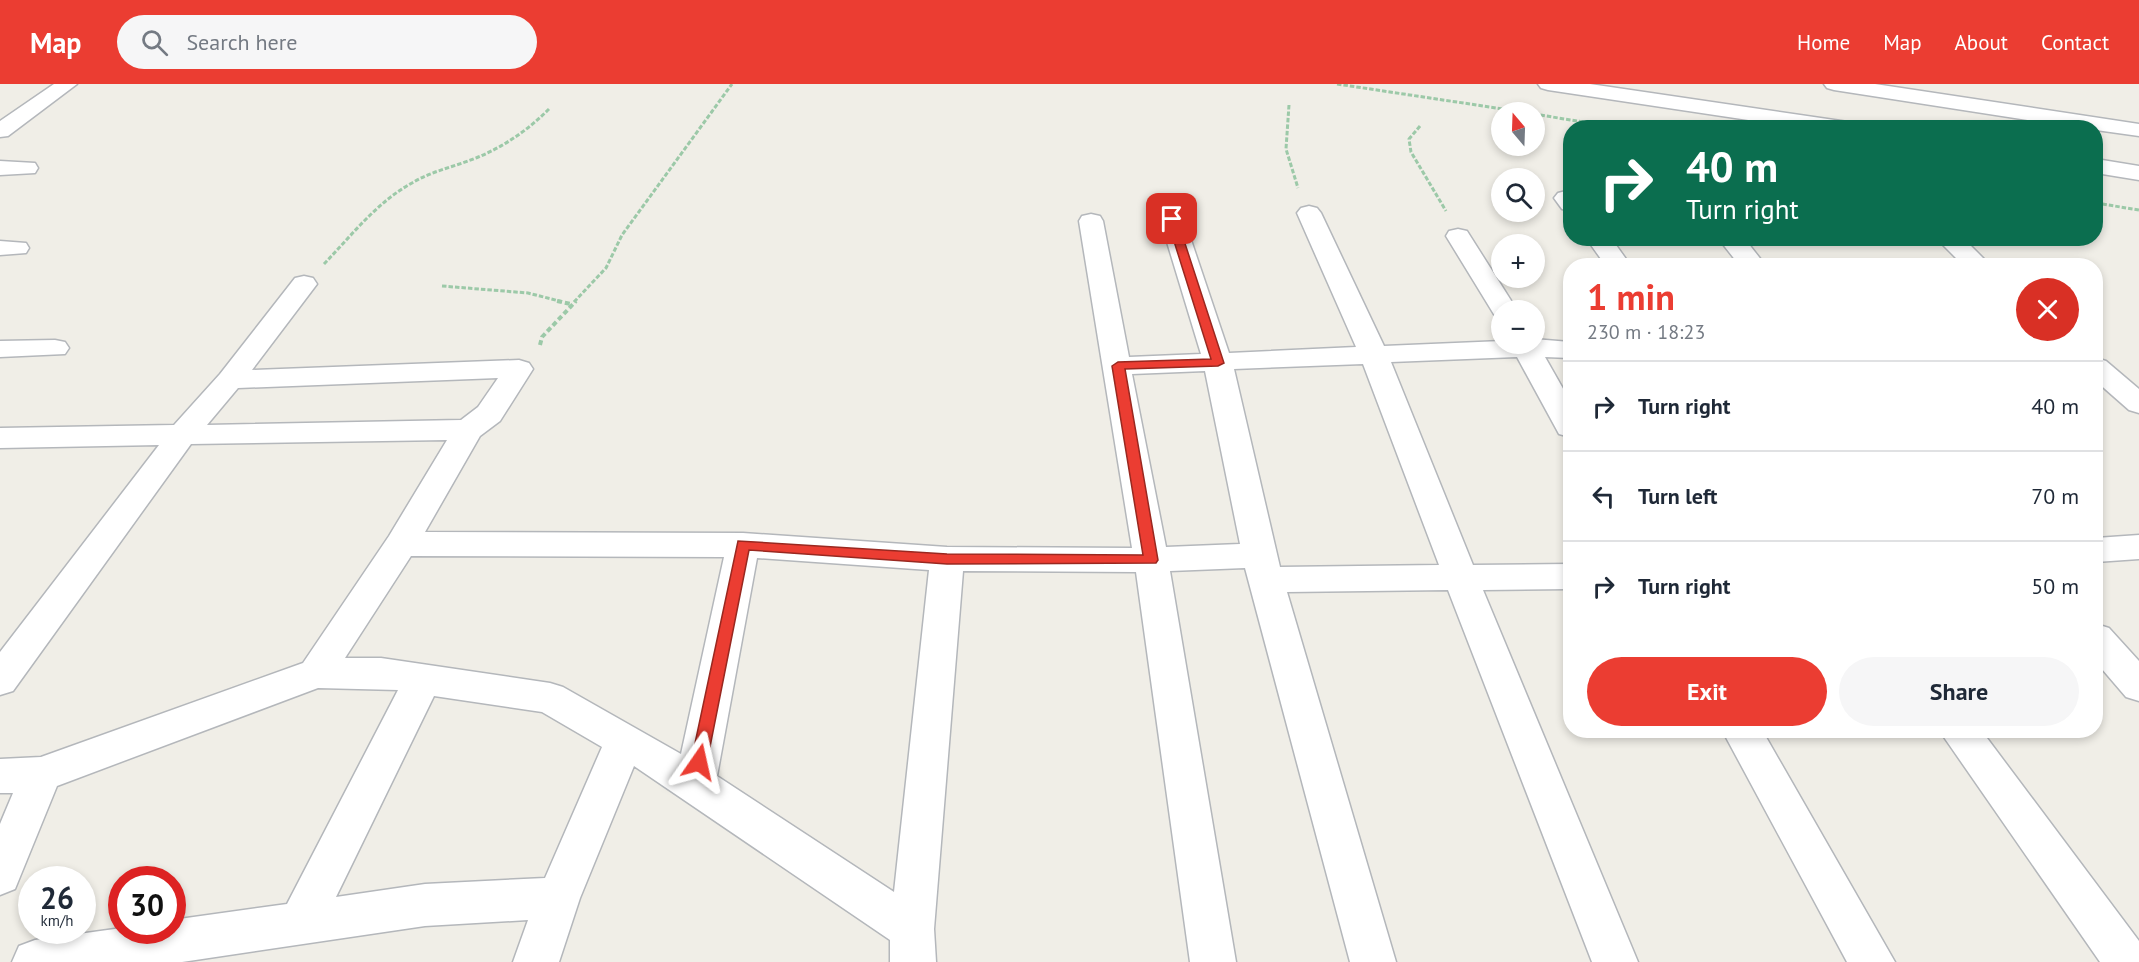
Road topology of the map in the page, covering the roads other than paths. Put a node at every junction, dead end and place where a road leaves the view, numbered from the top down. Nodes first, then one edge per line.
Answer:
1 (67, 84) edge
2 (1548, 84) edge
3 (1834, 84) edge
4 (1820, 101) dead end
5 (1793, 120) edge
6 (1942, 120) edge
7 (2073, 120) edge
8 (2103, 125) edge
9 (2139, 130) edge
10 (0, 131) edge
11 (2103, 144) edge
12 (2139, 150) edge
13 (2103, 167) edge
14 (0, 168) edge
15 (27, 168) dead end
16 (2139, 172) edge
17 (1309, 213) road end
18 (1172, 219) dead end
19 (1091, 221) dead end
20 (1458, 236) road end
21 (1737, 246) edge
22 (1957, 246) edge
23 (1748, 258) edge
24 (1970, 258) edge
25 (304, 284) road end
26 (1498, 300) edge
27 (56, 348) dead end
28 (1491, 348) edge
29 (1545, 348) edge
30 (0, 349) edge
31 (1563, 349) edge
32 (1529, 354) edge
33 (1374, 355) junction
34 (1218, 363) junction
35 (1118, 366) junction
36 (2103, 373) edge
37 (230, 380) junction
38 (2139, 405) edge
39 (1563, 414) edge
40 (468, 430) junction
41 (183, 434) junction
42 (0, 438) edge
43 (401, 544) junction
44 (743, 545) junction
45 (2139, 546) edge
46 (2103, 549) edge
47 (947, 559) junction
48 (1151, 560) junction
49 (1263, 568) junction
50 (1563, 576) edge
51 (1461, 579) junction
52 (2103, 646) edge
53 (316, 673) junction
54 (0, 680) edge
55 (422, 681) junction
56 (2139, 686) edge
57 (1746, 738) edge
58 (1964, 738) edge
59 (625, 740) junction
60 (41, 774) junction
61 (0, 776) edge
62 (695, 783) junction
63 (0, 875) edge
64 (558, 898) junction
65 (301, 922) junction
66 (913, 946) edge
67 (35, 962) edge
68 (536, 962) edge
69 (1213, 962) edge
70 (1373, 962) edge
71 (1615, 962) edge
72 (1872, 962) edge
73 (2127, 962) edge

1 - 10 street
2 - 5 street
3 - 7 street
4 - 6 street
8 - 9 street
11 - 12 street
13 - 16 street
14 - 15 street
17 - 33 street
18 - 34 street
19 - 35 street
20 - 26 street
21 - 23 street
22 - 24 street
25 - 37 street
27 - 30 street
28 - 33 street
29 - 31 street
32 - 39 street
33 - 34 street
33 - 51 street
34 - 35 street
34 - 49 street
35 - 48 street
36 - 38 street
37 - 40 street
37 - 41 street
40 - 41 street
40 - 43 street
41 - 42 street
41 - 54 street
43 - 44 street
43 - 53 street
44 - 47 street
44 - 62 street
45 - 46 street
47 - 48 street
47 - 66 street
48 - 49 street
48 - 69 street
49 - 51 street
49 - 70 street
50 - 51 street
51 - 71 street
52 - 56 street
53 - 55 street
53 - 60 street
55 - 59 street
55 - 65 street
57 - 72 street
58 - 73 street
59 - 62 street
59 - 64 street
60 - 61 street
60 - 63 street
62 - 66 street
64 - 65 street
64 - 68 street
65 - 67 street

